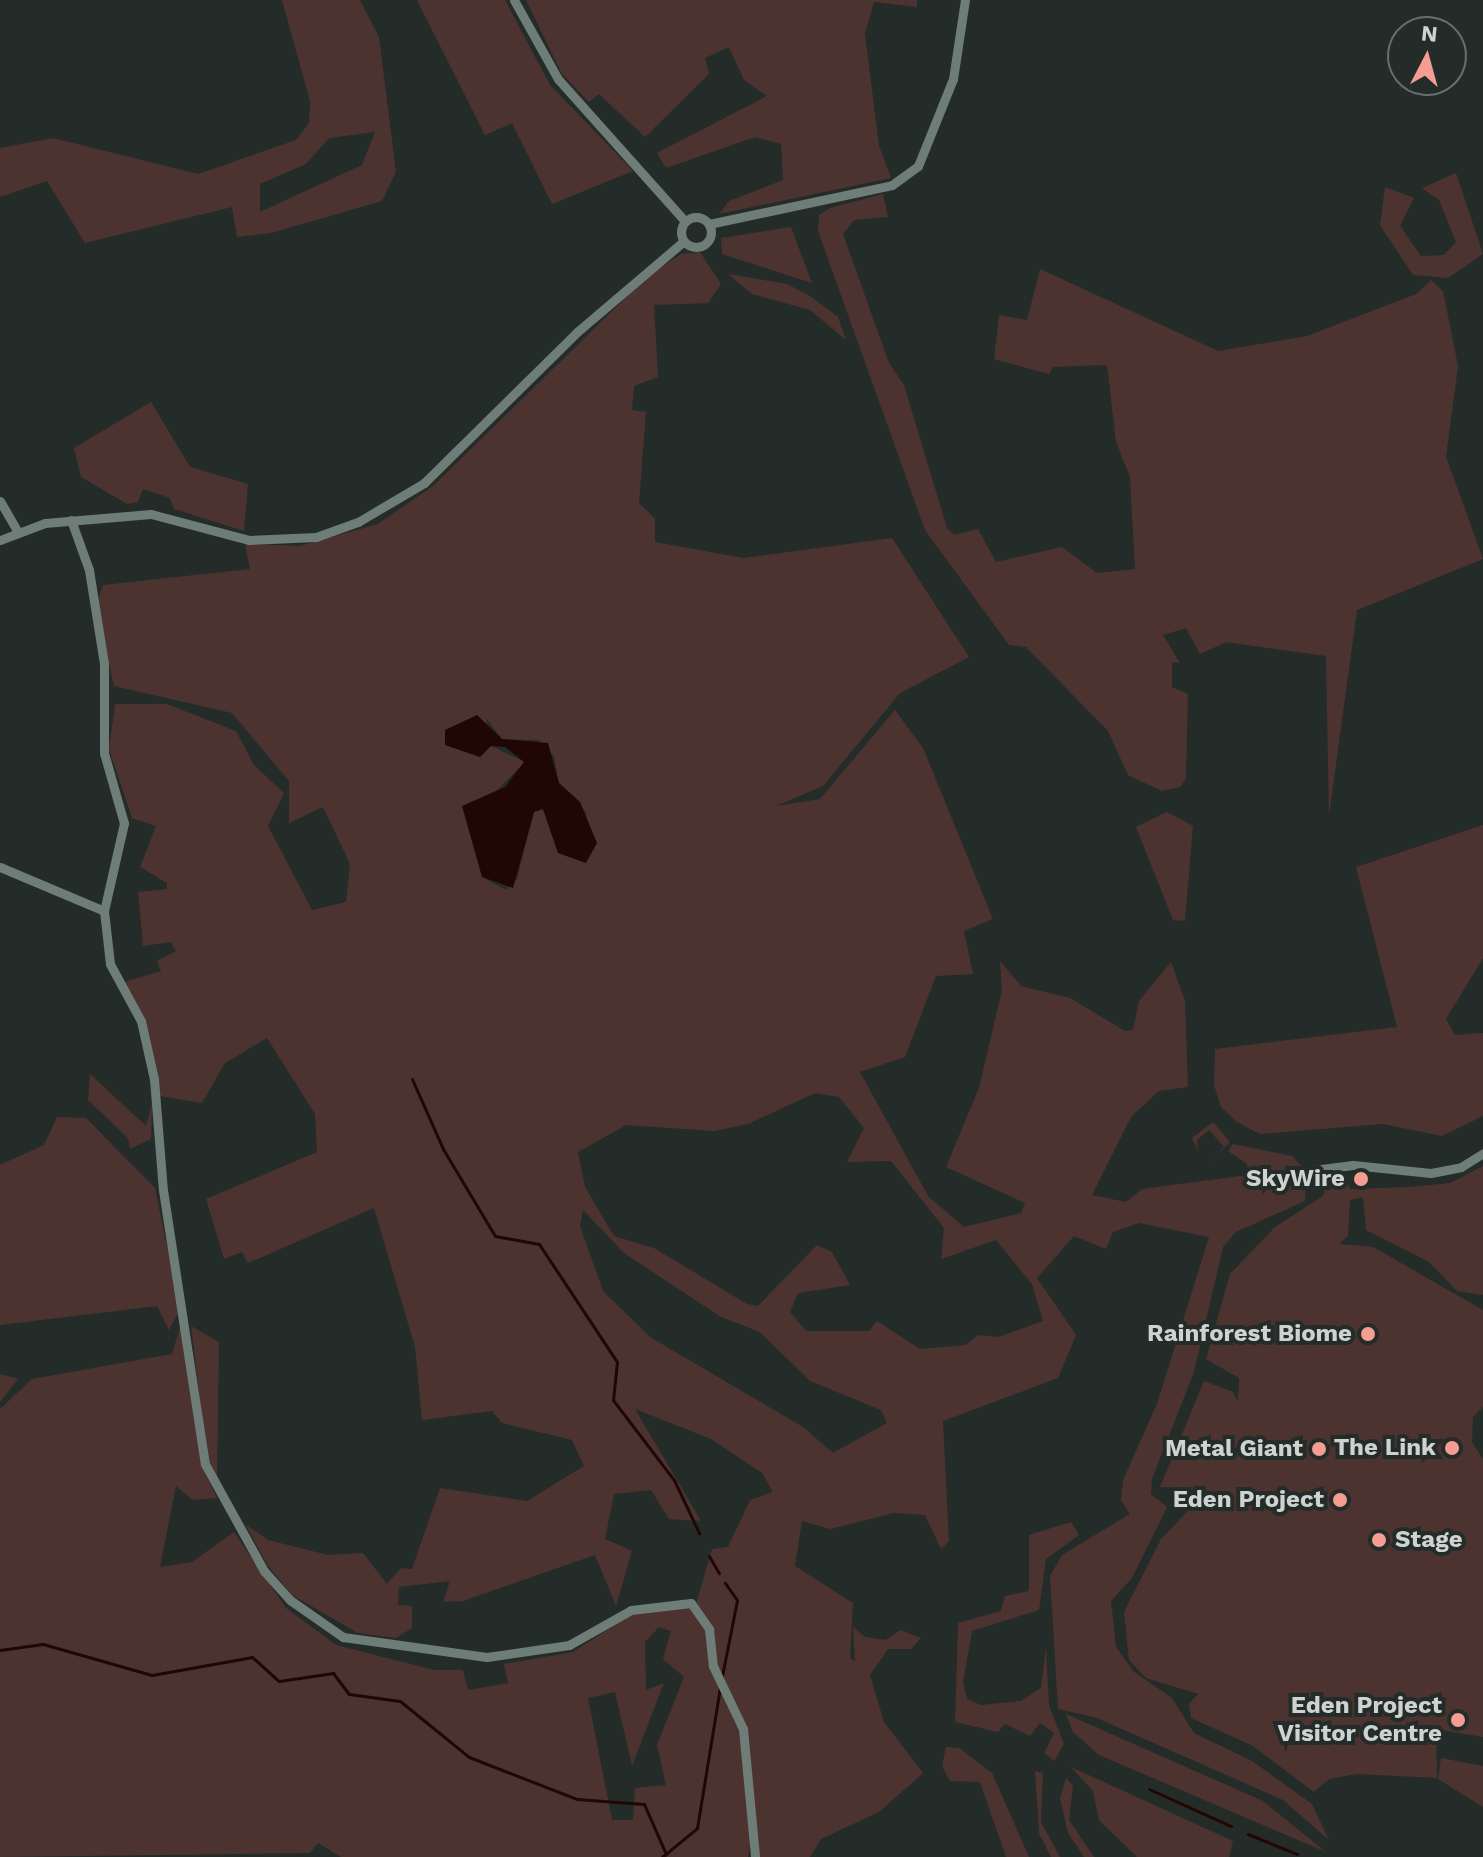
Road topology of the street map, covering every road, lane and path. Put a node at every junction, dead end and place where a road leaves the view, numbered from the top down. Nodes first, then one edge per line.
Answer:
1 (514, 0) edge
2 (965, 0) edge
3 (685, 221) junction
4 (709, 224) junction
5 (684, 241) junction
6 (0, 501) edge
7 (71, 520) junction
8 (17, 530) junction
9 (0, 540) edge
10 (0, 867) edge
11 (104, 911) junction
12 (1483, 1153) edge
13 (1313, 1170) dead end
14 (755, 1857) edge

1 - 3 street
2 - 4 street
3 - 4 street
3 - 5 street
4 - 5 street
5 - 7 street
6 - 8 street
7 - 8 street
7 - 11 street
8 - 9 street
10 - 11 street
11 - 14 street
12 - 13 street

